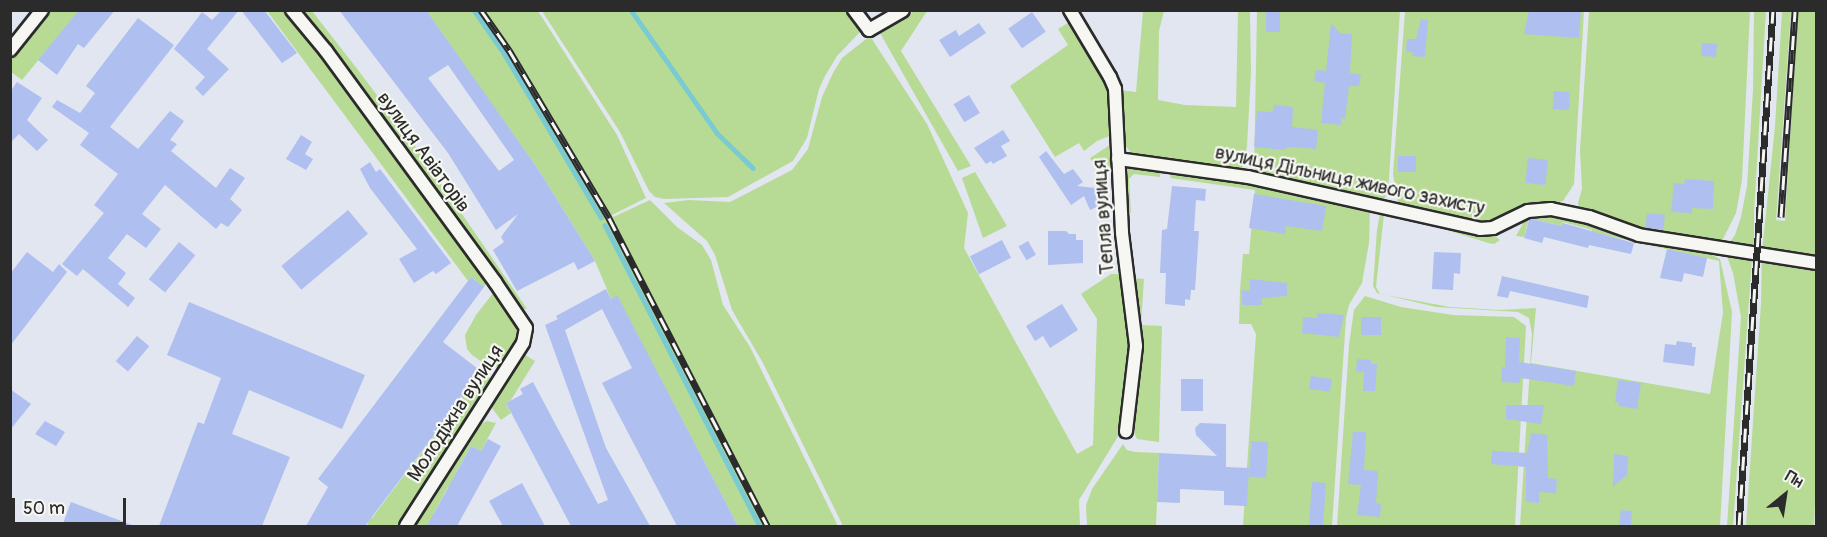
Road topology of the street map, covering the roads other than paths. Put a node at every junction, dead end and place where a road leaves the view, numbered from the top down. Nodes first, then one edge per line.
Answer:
1 (42, 10) edge
2 (292, 10) edge
3 (854, 10) edge
4 (903, 10) edge
5 (1070, 10) edge
6 (10, 50) edge
7 (1119, 159) junction
8 (1816, 263) edge
9 (521, 319) joint
10 (1126, 431) dead end
11 (406, 526) edge

1 - 6 street
2 - 9 street, вулиця Авіаторів
3 - 4 street
5 - 7 street, Тепла вулиця
7 - 8 street, вулиця Дільниця живого захисту
7 - 10 street, Тепла вулиця
9 - 11 street, Молодіжна вулиця

